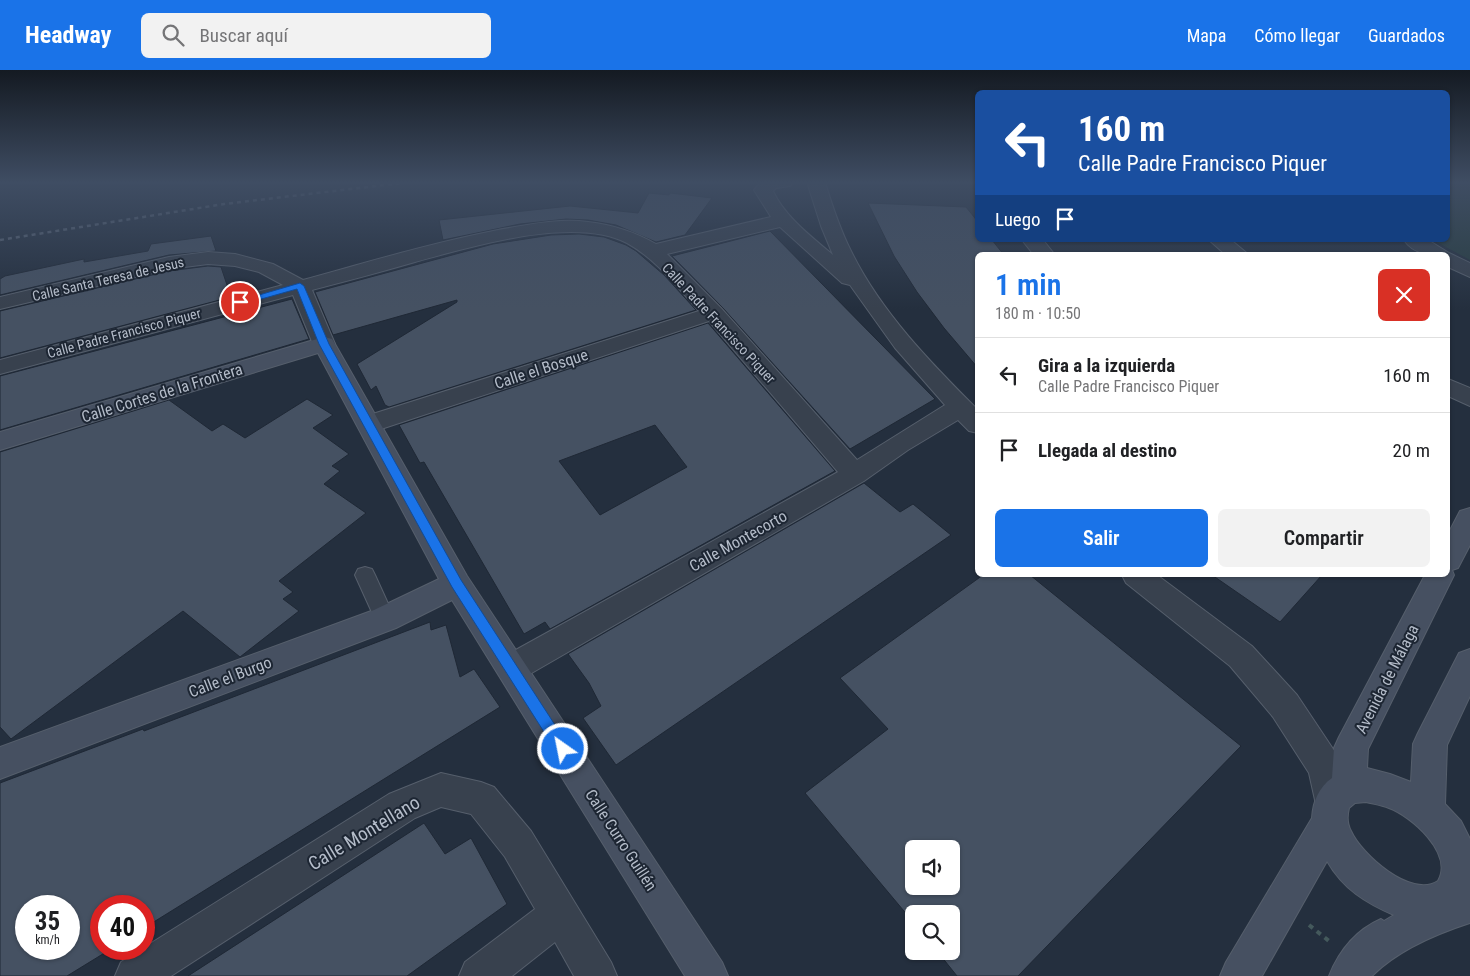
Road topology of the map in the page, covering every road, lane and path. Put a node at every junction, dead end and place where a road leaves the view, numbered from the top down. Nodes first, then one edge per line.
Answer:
1 (766, 224) edge
2 (789, 224) edge
3 (830, 224) edge
4 (1034, 242) edge
5 (1222, 242) edge
6 (1417, 242) edge
7 (653, 251) junction
8 (1042, 252) edge
9 (1235, 252) edge
10 (1435, 252) edge
11 (1450, 260) edge
12 (1470, 271) edge
13 (300, 286) junction
14 (868, 296) junction
15 (0, 303) edge
16 (713, 313) junction
17 (324, 344) junction
18 (0, 367) edge
19 (1450, 388) edge
20 (1470, 398) edge
21 (969, 416) edge
22 (369, 424) junction
23 (0, 441) edge
24 (855, 474) junction
25 (1470, 518) edge
26 (1450, 555) edge
27 (365, 575) dead end
28 (1139, 577) edge
29 (1438, 577) edge
30 (457, 584) junction
31 (384, 619) junction
32 (1470, 663) edge
33 (512, 668) junction
34 (0, 763) edge
35 (1337, 803) junction
36 (1449, 829) edge
37 (1284, 903) junction
38 (1418, 903) junction
39 (1470, 904) edge
40 (560, 914) junction
41 (1358, 964) edge
42 (135, 976) edge
43 (479, 976) edge
44 (597, 976) edge
45 (708, 976) edge
46 (1240, 976) edge

1 - 7 street
2 - 14 street
3 - 14 street
4 - 8 street
5 - 9 street
6 - 10 street
7 - 13 street, Calle Padre Francisco Piquer
7 - 16 street, Calle Padre Francisco Piquer
11 - 12 street
13 - 15 street, Calle Santa Teresa de Jesus
13 - 17 street, Calle Curro Guillén
13 - 18 street, Calle Padre Francisco Piquer
14 - 21 street
16 - 22 street, Calle el Bosque
16 - 24 street, Calle Padre Francisco Piquer
17 - 22 street, Calle Curro Guillén
17 - 23 street, Calle Cortes de la Frontera
19 - 20 street
21 - 24 street, Calle Montecorto
22 - 30 street, Calle Curro Guillén
24 - 33 street, Calle Montecorto
25 - 26 street, Avenida de Málaga
27 - 31 lane
28 - 35 street
29 - 35 street, Avenida de Málaga
30 - 31 street, Calle el Burgo
30 - 33 street, Calle Curro Guillén
31 - 34 street, Calle el Burgo
32 - 36 street
33 - 45 street, Calle Curro Guillén
35 - 36 street
35 - 37 street, Avenida de Málaga
35 - 38 street
36 - 38 street
37 - 41 path
37 - 46 street, Avenida de Málaga
38 - 41 street
39 - 41 street
40 - 42 street, Calle Montellano
40 - 43 street
40 - 44 street, Calle Montellano

